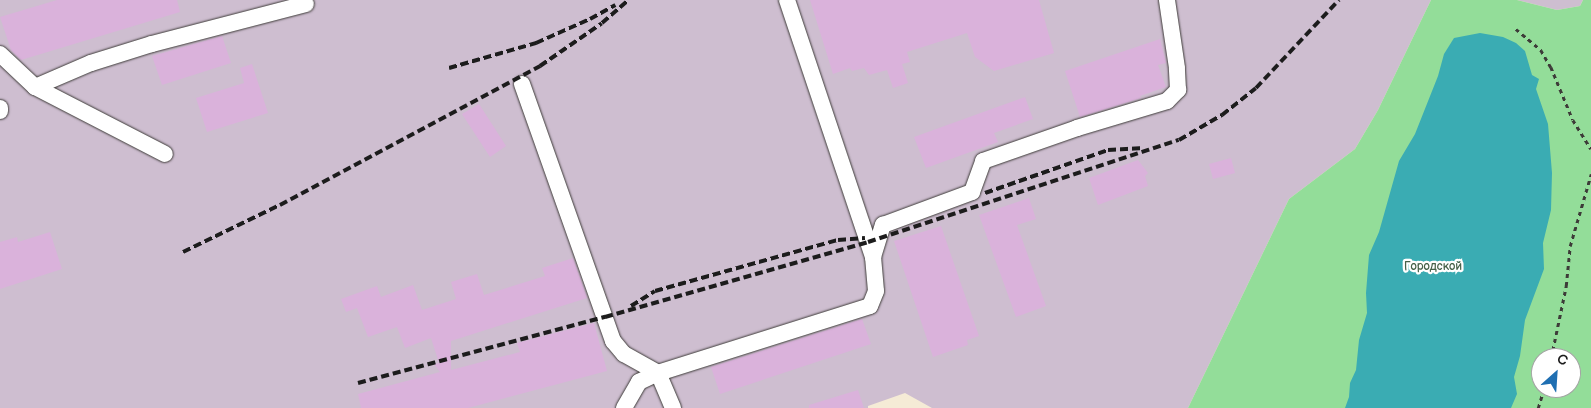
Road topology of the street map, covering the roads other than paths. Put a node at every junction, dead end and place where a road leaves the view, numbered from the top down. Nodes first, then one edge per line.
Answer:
1 (787, 0) edge
2 (1167, 0) edge
3 (306, 4) dead end
4 (0, 54) edge
5 (522, 84) dead end
6 (35, 87) junction
7 (165, 154) dead end
8 (873, 257) junction
9 (658, 373) junction
10 (624, 408) edge
11 (673, 408) edge

1 - 8 lane
2 - 8 lane
3 - 6 lane
4 - 6 lane
5 - 9 lane
6 - 7 lane
8 - 9 lane
9 - 10 lane
9 - 11 lane

